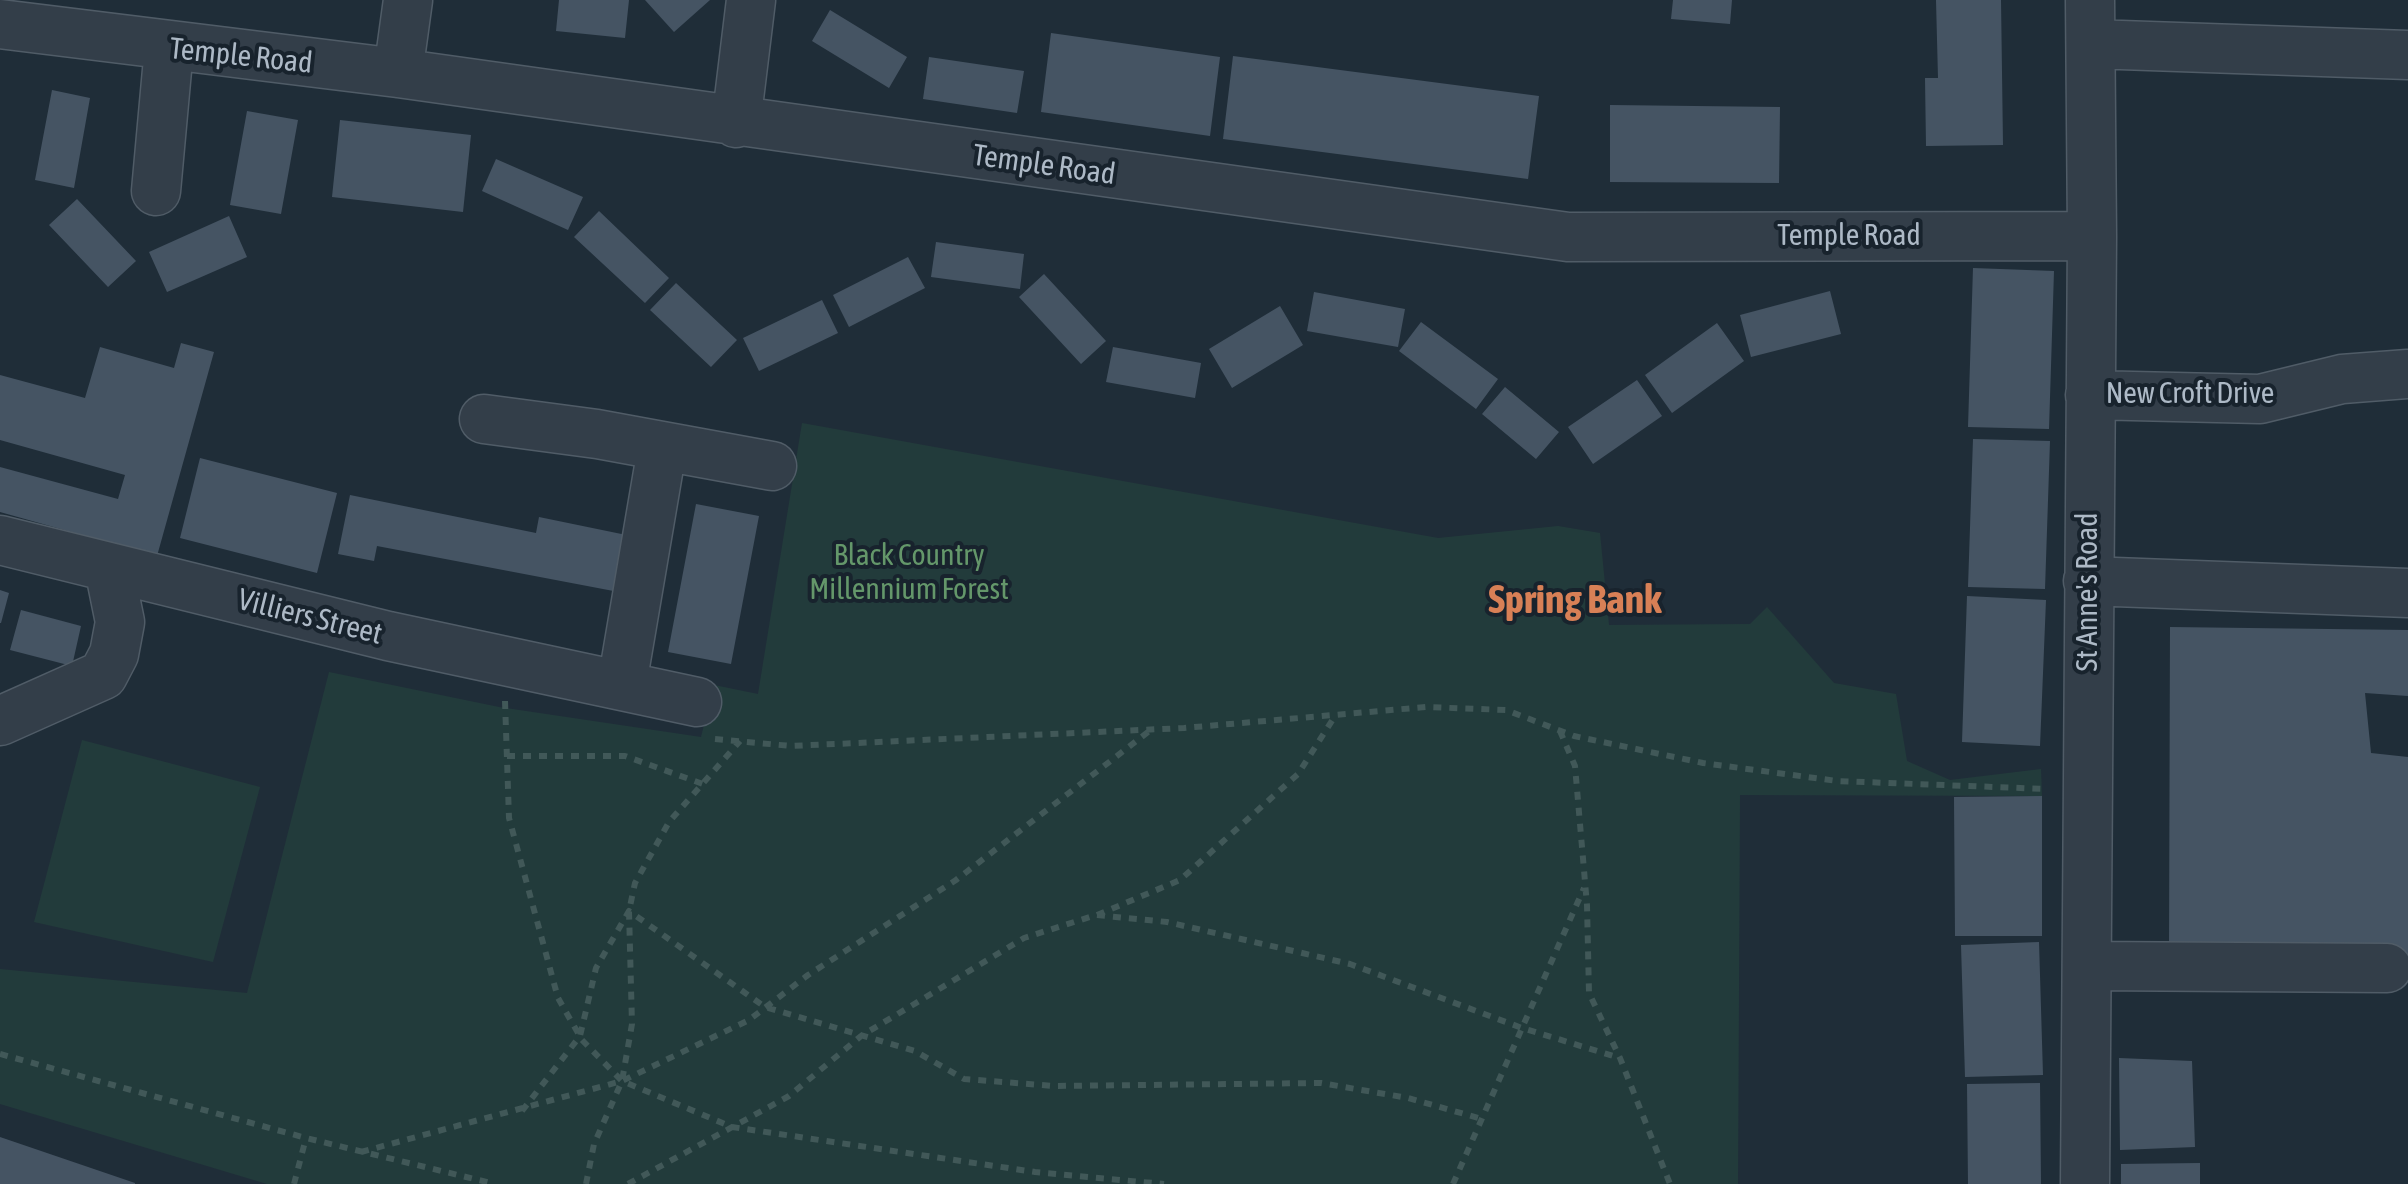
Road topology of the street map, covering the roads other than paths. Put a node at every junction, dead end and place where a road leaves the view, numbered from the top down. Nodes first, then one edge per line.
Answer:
1 (408, 0) edge
2 (750, 0) edge
3 (52, 16) edge
4 (2091, 22) edge
5 (0, 24) edge
6 (169, 48) junction
7 (2408, 55) edge
8 (398, 74) junction
9 (736, 123) junction
10 (156, 192) dead end
11 (2092, 236) junction
12 (2408, 374) edge
13 (2090, 395) junction
14 (484, 419) dead end
15 (662, 448) junction
16 (772, 466) dead end
17 (0, 540) edge
18 (109, 568) junction
19 (2088, 581) junction
20 (2408, 594) edge
21 (622, 684) junction
22 (697, 702) road end
23 (0, 721) edge
24 (2089, 966) junction
25 (2387, 968) dead end
26 (2084, 1184) edge

1 - 8 street
2 - 9 street
3 - 5 street, Temple Road
3 - 6 street, Temple Road
4 - 7 street
4 - 11 street, St Anne's Road
6 - 8 street, Temple Road
6 - 10 street
8 - 9 street, Temple Road
9 - 11 street, Temple Road
11 - 13 street, St Anne's Road
12 - 13 street, New Croft Drive
13 - 19 street, St Anne's Road
14 - 15 street
15 - 16 street
15 - 21 street
17 - 18 street, Villiers Street
18 - 21 street, Villiers Street
18 - 23 street
19 - 20 street
19 - 24 street, St Anne's Road
21 - 22 street, Villiers Street
24 - 25 street
24 - 26 street, St Anne's Road

